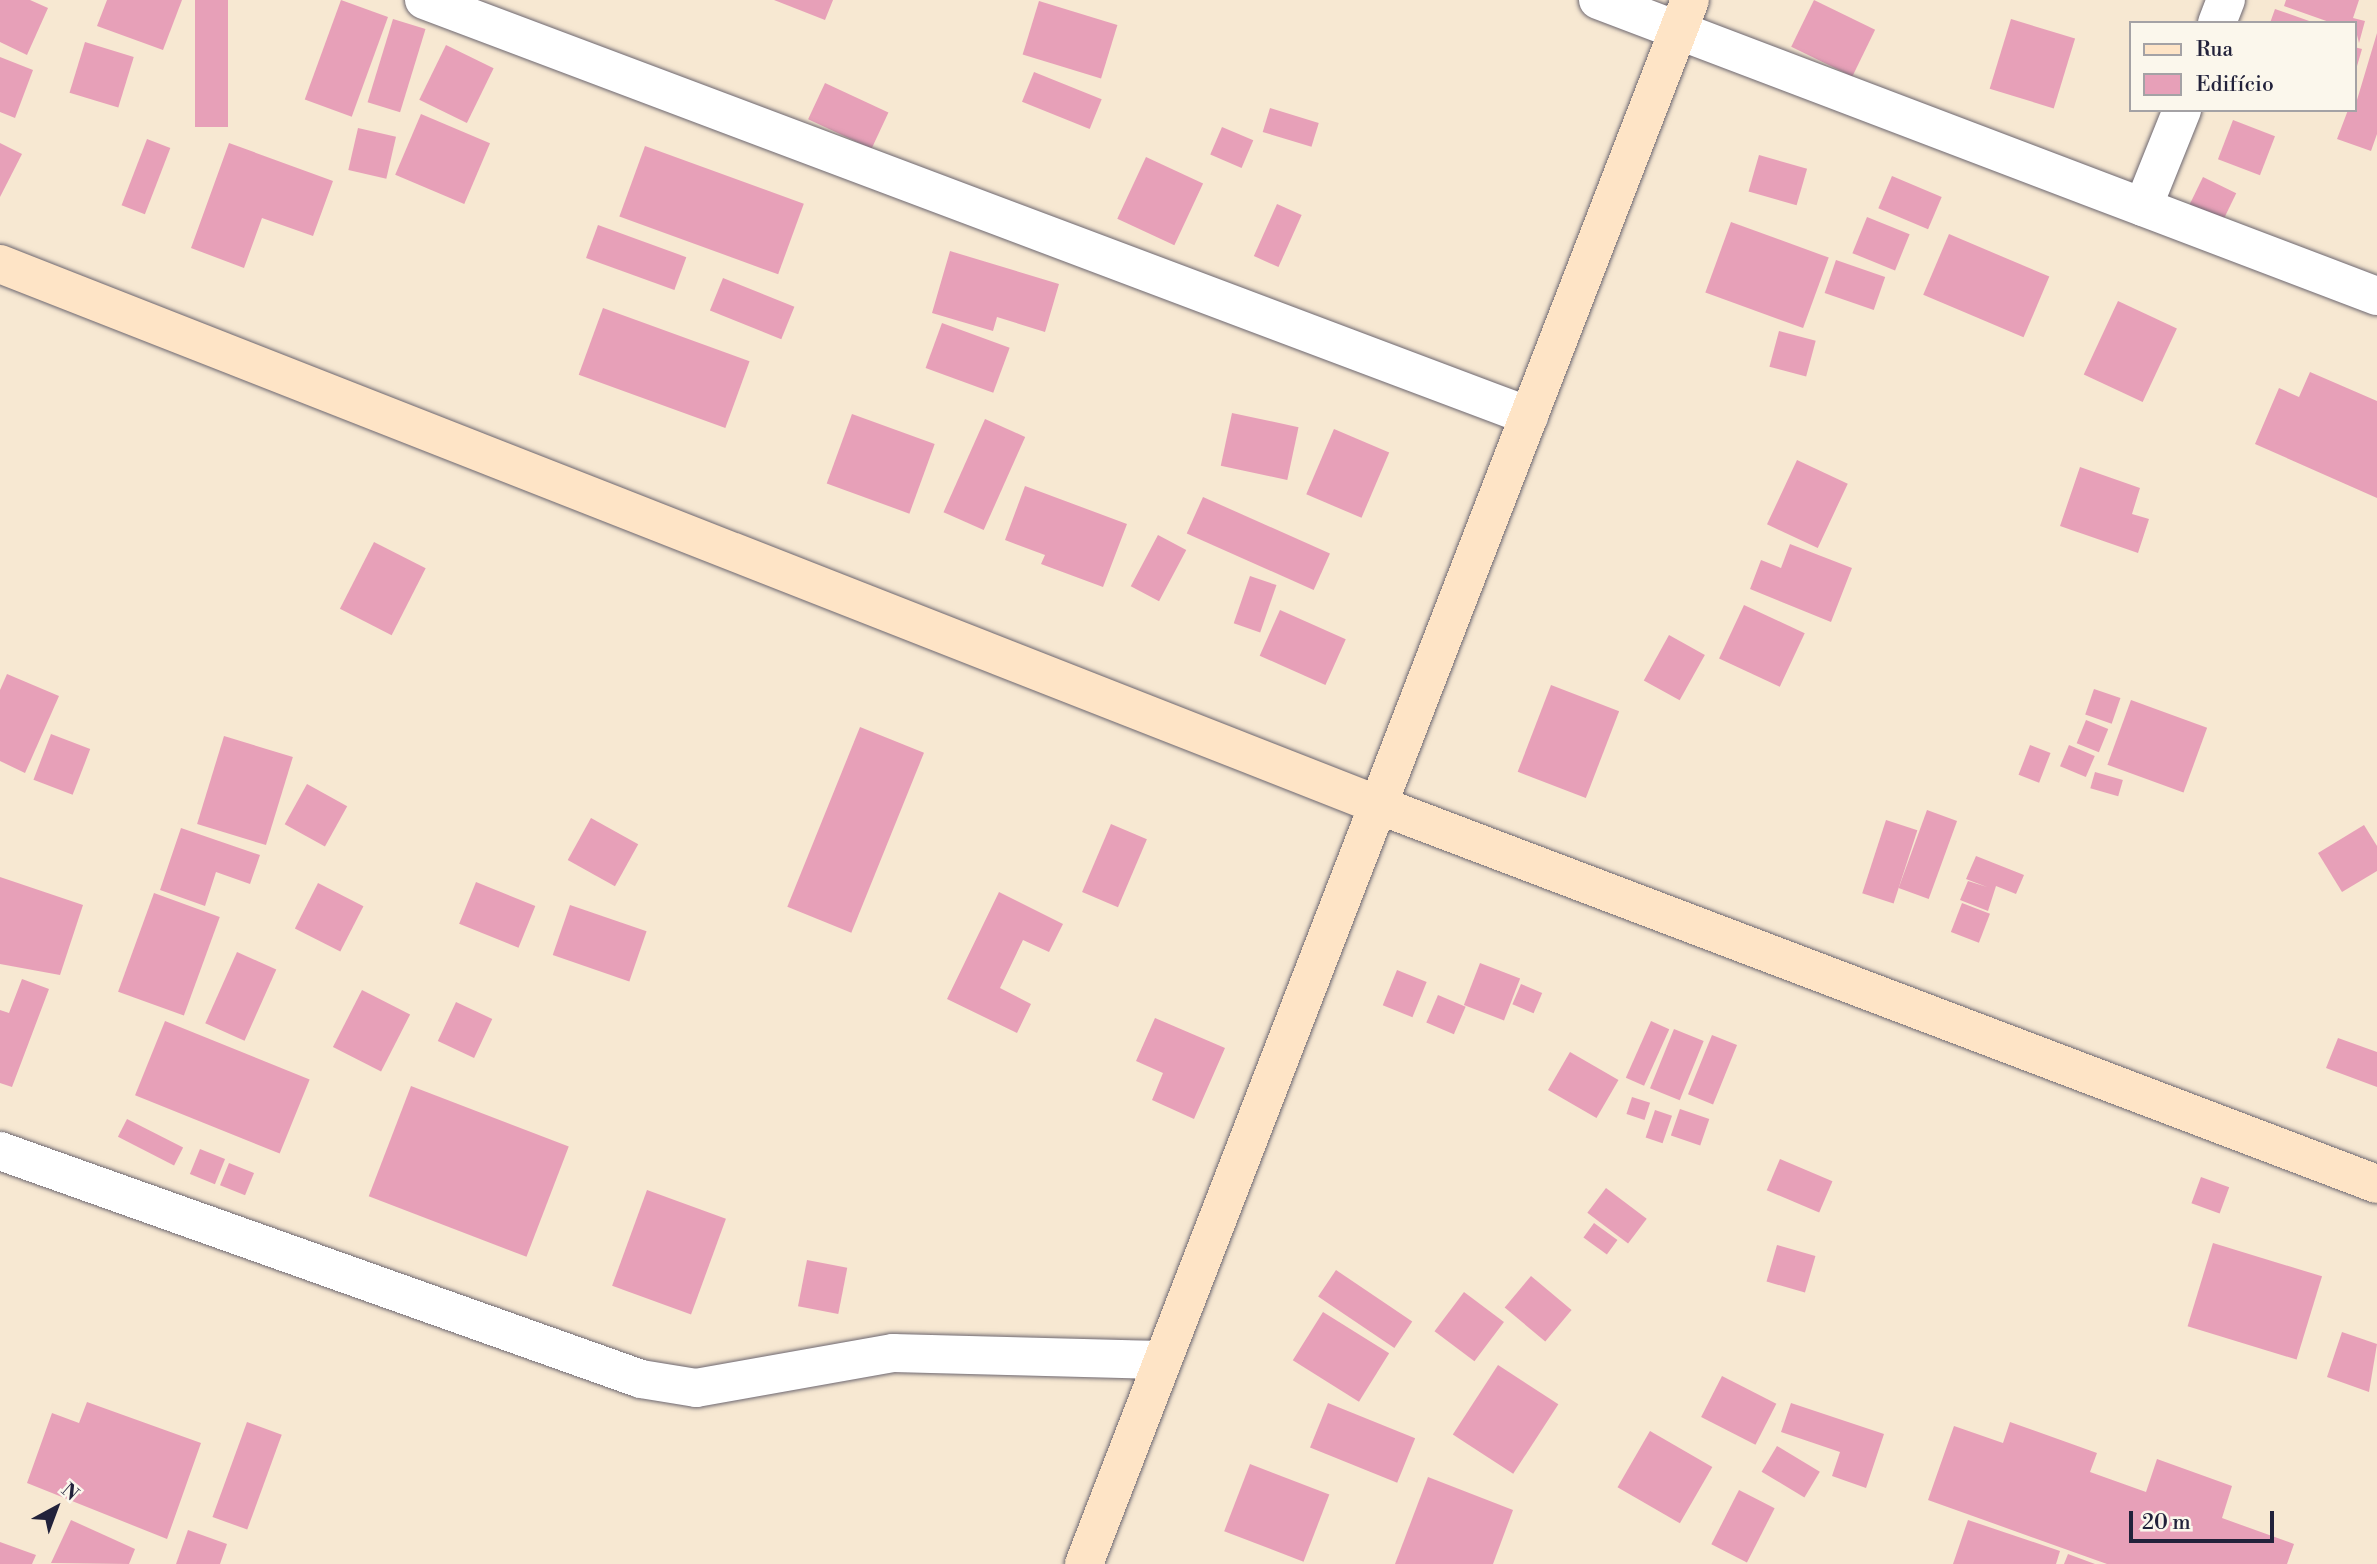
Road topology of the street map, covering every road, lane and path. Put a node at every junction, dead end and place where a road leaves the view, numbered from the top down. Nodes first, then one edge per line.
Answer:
1 (424, 0) edge
2 (1598, 0) edge
3 (2226, 0) edge
4 (1684, 15) edge
5 (2218, 21) edge
6 (2181, 112) edge
7 (2143, 207) junction
8 (0, 264) edge
9 (2377, 296) edge
10 (1529, 416) junction
11 (1378, 805) junction
12 (0, 1151) edge
13 (2377, 1184) edge
14 (1163, 1360) junction
15 (1094, 1561) edge

1 - 10 street
2 - 4 street
3 - 5 street
4 - 7 street
4 - 10 street
6 - 7 street
7 - 9 street
8 - 11 street
10 - 11 street
11 - 13 street
11 - 14 street
12 - 14 street
14 - 15 street

